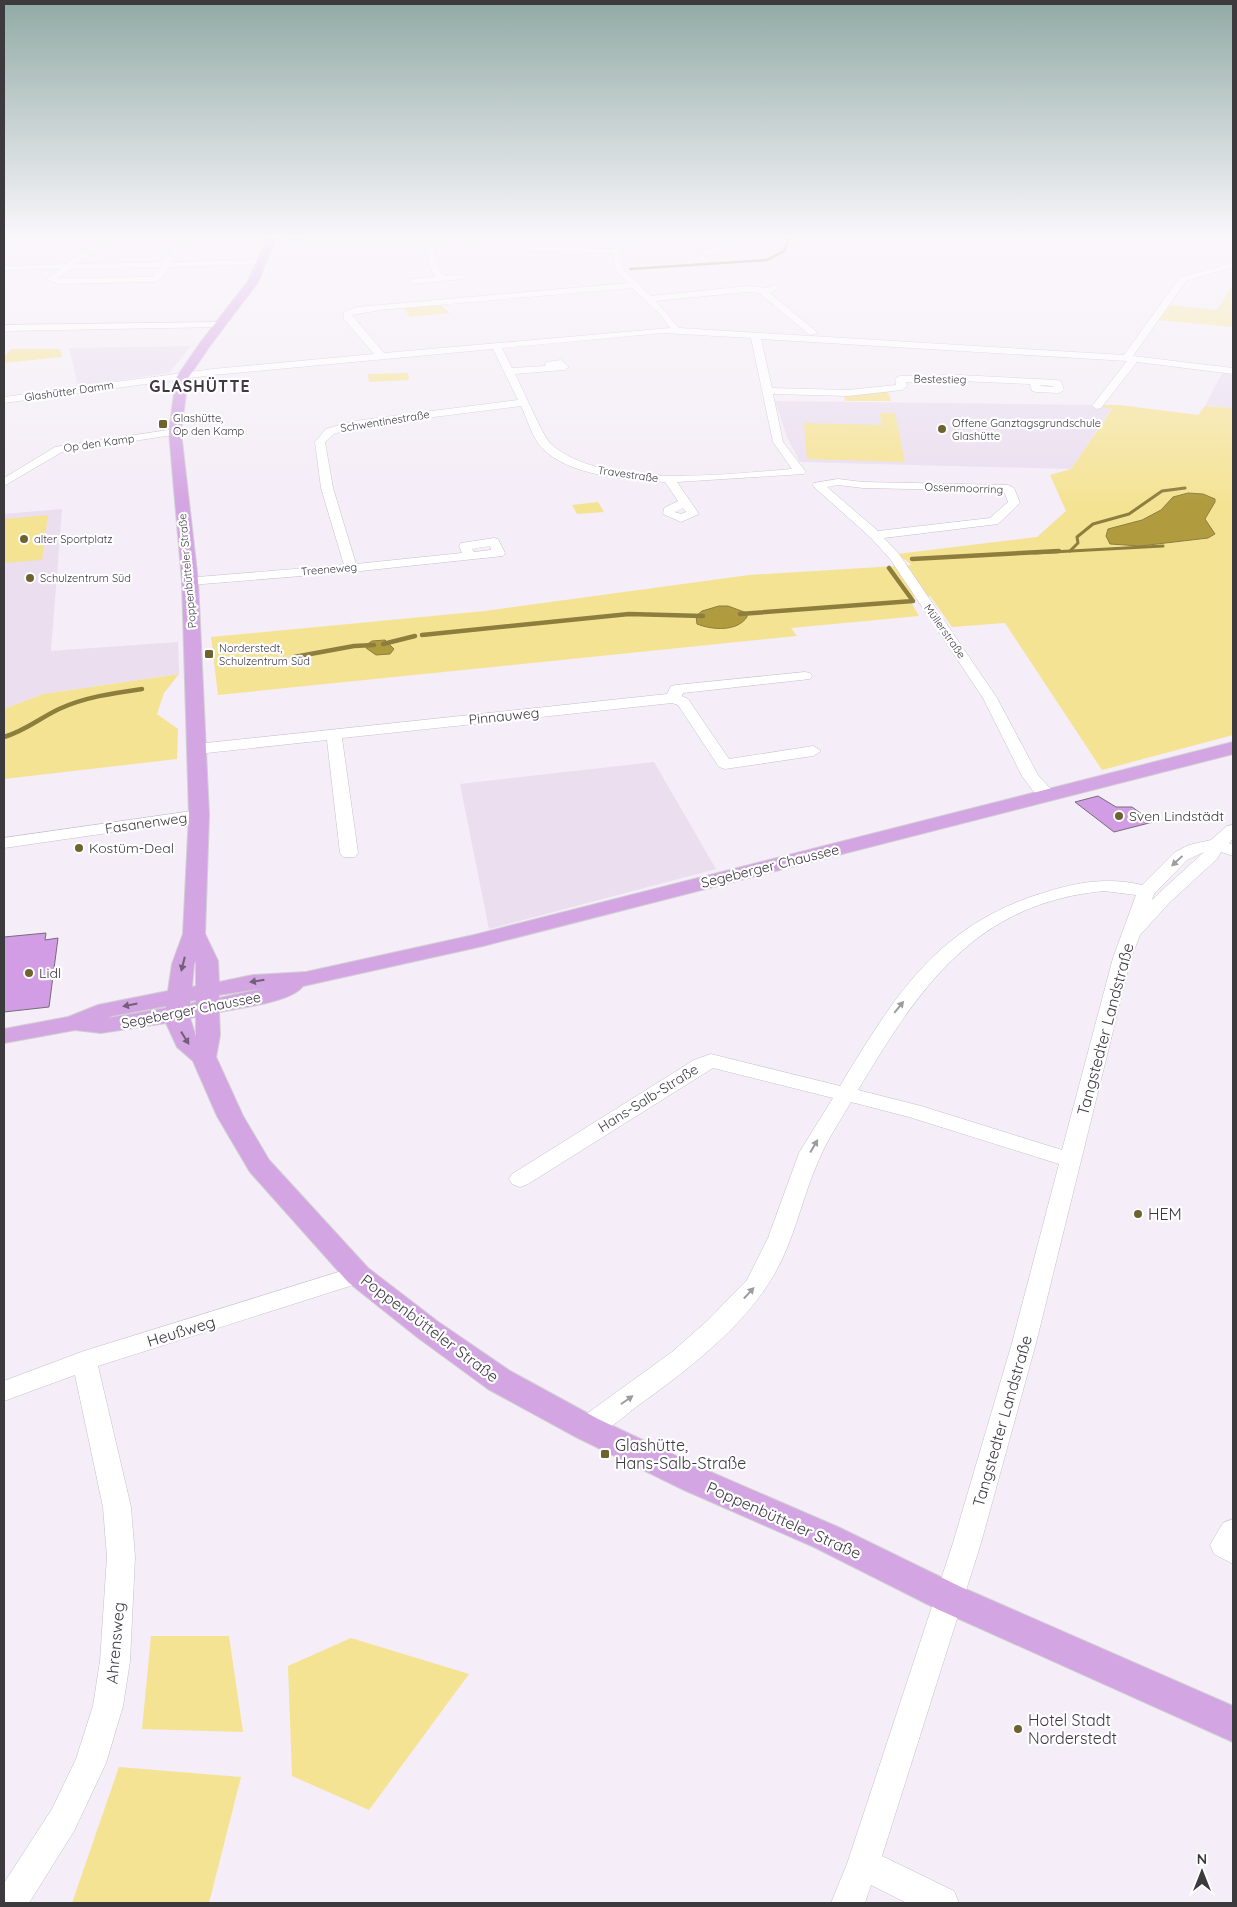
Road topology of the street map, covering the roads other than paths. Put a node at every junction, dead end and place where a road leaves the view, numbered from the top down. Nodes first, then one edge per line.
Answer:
1 (219, 325) joint
2 (353, 325) edge
3 (673, 325) edge
4 (804, 325) edge
5 (1153, 325) edge
6 (4, 327) edge
7 (676, 330) junction
8 (813, 333) dead end
9 (755, 334) junction
10 (496, 345) junction
11 (381, 356) junction
12 (1131, 358) junction
13 (552, 368) dead end
14 (509, 371) junction
15 (1233, 371) edge
16 (182, 376) junction
17 (1034, 382) dead end
18 (767, 391) junction
19 (4, 401) edge
20 (524, 402) junction
21 (1097, 406) dead end
22 (175, 432) junction
23 (669, 479) junction
24 (4, 483) edge
25 (818, 485) joint
26 (684, 502) dead end
27 (875, 535) junction
28 (469, 556) dead end
29 (351, 568) junction
30 (190, 581) junction
31 (805, 676) dead end
32 (674, 698) junction
33 (334, 734) junction
34 (1233, 748) edge
35 (197, 749) junction
36 (813, 751) dead end
37 (1048, 795) junction
38 (199, 815) junction
39 (1233, 830) edge
40 (4, 843) edge
41 (1225, 847) edge
42 (349, 853) dead end
43 (1146, 892) junction
44 (1132, 932) junction
45 (194, 934) junction
46 (207, 999) junction
47 (177, 1004) junction
48 (4, 1036) edge
49 (204, 1057) junction
50 (846, 1093) junction
51 (1071, 1160) junction
52 (520, 1179) dead end
53 (358, 1275) junction
54 (84, 1362) junction
55 (4, 1390) edge
56 (587, 1428) junction
57 (1233, 1531) edge
58 (1233, 1552) edge
59 (949, 1598) junction
60 (1233, 1724) edge
61 (863, 1864) junction
62 (10, 1903) edge
63 (848, 1903) edge
64 (942, 1903) edge

1 - 6 street
1 - 16 main road, Poppenbütteler Straße
2 - 11 street
3 - 7 street
4 - 8 street
5 - 12 street
7 - 9 street, Glashütter Damm
7 - 10 street, Glashütter Damm
9 - 12 street, Glashütter Damm
9 - 18 street
10 - 11 street, Glashütter Damm
10 - 14 street, Travestraße
11 - 16 street, Glashütter Damm
12 - 15 street, Glashütter Damm
12 - 21 street
13 - 14 street
14 - 20 street, Travestraße
16 - 19 street, Glashütter Damm
16 - 22 main road, Poppenbütteler Straße
17 - 18 street, Bestestieg
18 - 23 street, Travestraße
20 - 23 street, Travestraße
20 - 29 street, Schwentinestraße
22 - 24 street, Op den Kamp
22 - 30 main road, Poppenbütteler Straße
23 - 26 street
25 - 27 street, Müllerstraße
25 - 27 street, Ossenmoorring
27 - 37 street, Müllerstraße
28 - 29 street, Treeneweg
29 - 30 street, Treeneweg
30 - 35 main road, Poppenbütteler Straße
31 - 32 street, Pinnauweg
32 - 33 street, Pinnauweg
32 - 36 street
33 - 35 street, Pinnauweg
33 - 42 street
34 - 37 main road, Segeberger Chaussee
35 - 38 main road, Poppenbütteler Straße
37 - 46 main road, Segeberger Chaussee
38 - 40 street, Fasanenweg
38 - 45 main road, Poppenbütteler Straße
39 - 41 street, Tangstedter Landstraße
41 -> 43 street, Tangstedter Landstraße
41 - 44 street, Tangstedter Landstraße
43 - 44 street, Tangstedter Landstraße
50 -> 43 street
44 - 51 street, Tangstedter Landstraße
45 - 46 main road, Poppenbütteler Straße
45 -> 47 main road, Poppenbütteler Straße
46 - 47 main road, Segeberger Chaussee
46 - 49 main road, Poppenbütteler Straße
47 - 48 main road, Segeberger Chaussee
47 -> 49 main road, Poppenbütteler Straße
49 - 53 main road, Poppenbütteler Straße
50 - 51 street, Hans-Salb-Straße
50 - 52 street, Hans-Salb-Straße
56 -> 50 street
51 - 59 street, Tangstedter Landstraße
53 - 54 street, Heußweg
53 - 56 main road, Poppenbütteler Straße
54 - 55 street, Heußweg
54 - 62 street, Ahrensweg
56 - 59 main road, Poppenbütteler Straße
57 - 58 street
59 - 60 main road, Poppenbütteler Straße
59 - 61 street, Tangstedter Landstraße
61 - 63 street, Tangstedter Landstraße
61 - 64 street

